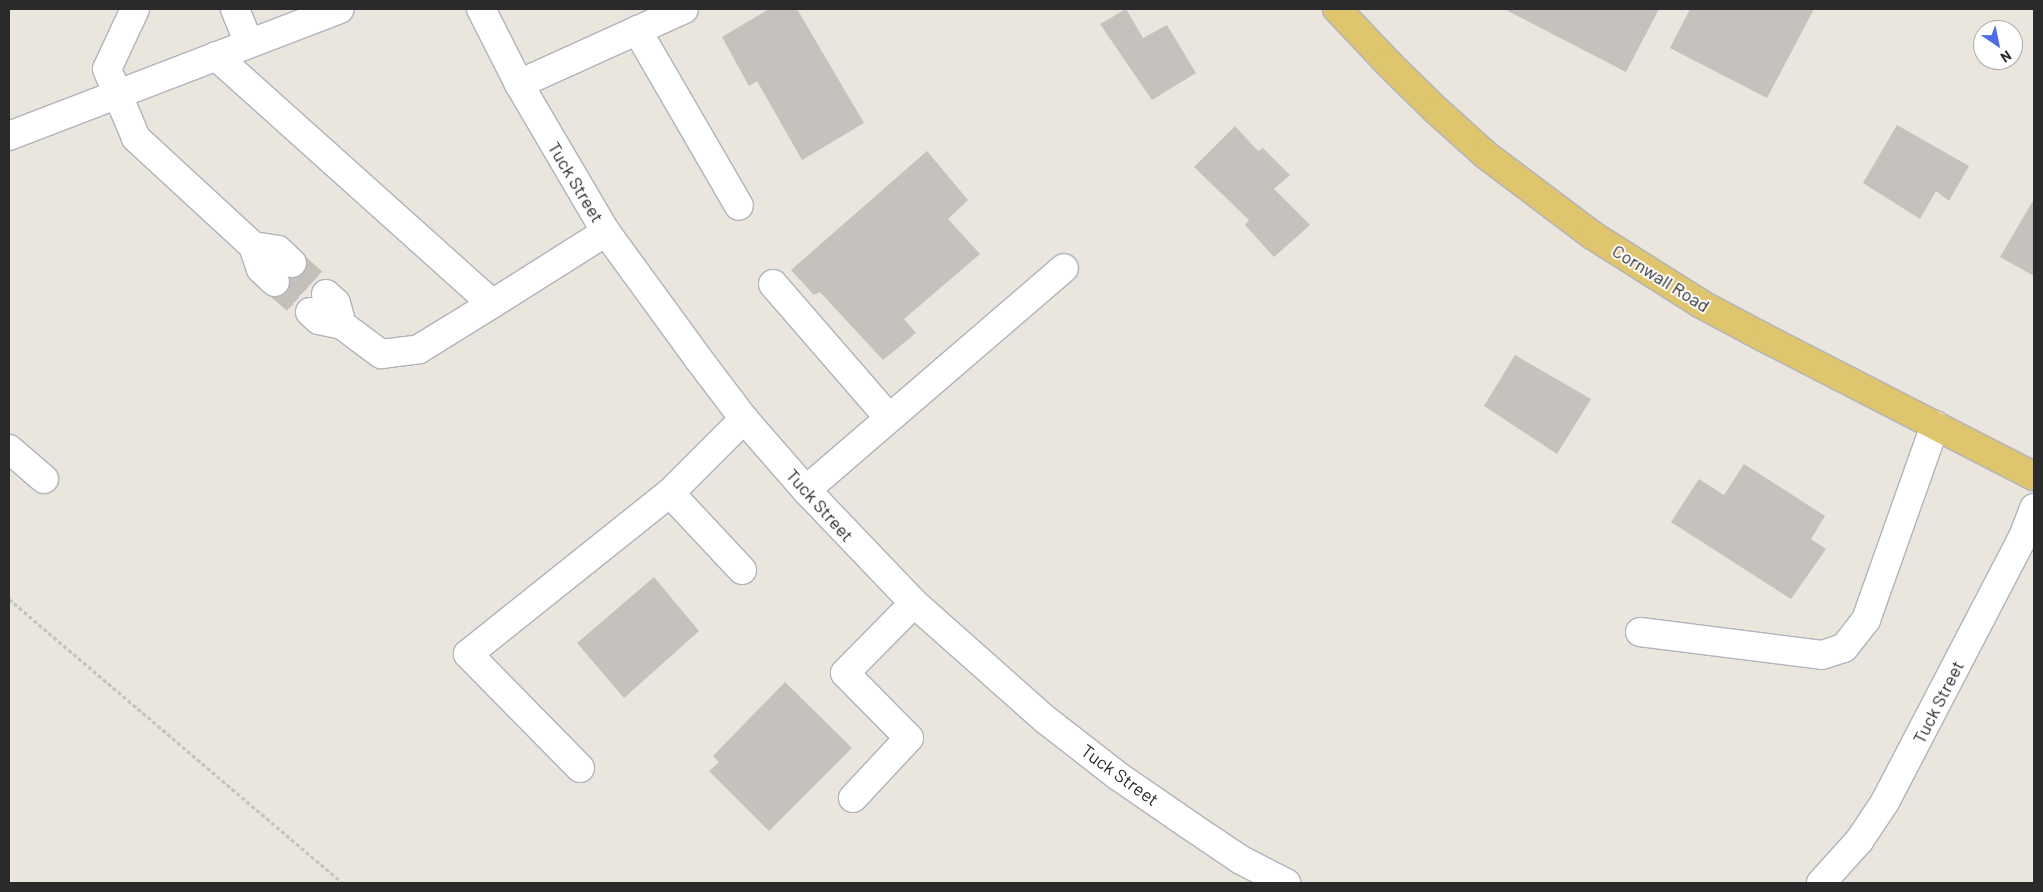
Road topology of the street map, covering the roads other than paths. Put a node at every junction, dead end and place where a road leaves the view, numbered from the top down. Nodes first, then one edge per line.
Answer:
1 (135, 9) edge
2 (235, 9) edge
3 (339, 9) edge
4 (481, 9) edge
5 (684, 9) edge
6 (1337, 9) edge
7 (637, 30) junction
8 (249, 43) junction
9 (216, 56) junction
10 (519, 84) junction
11 (117, 95) junction
12 (9, 136) edge
13 (740, 206) dead end
14 (606, 232) junction
15 (1064, 268) dead end
16 (284, 273) tunnel mouth
17 (773, 284) dead end
18 (318, 303) tunnel mouth
19 (492, 304) junction
20 (744, 418) junction
21 (890, 418) junction
22 (1935, 425) junction
23 (9, 449) edge
24 (2034, 476) edge
25 (44, 479) dead end
26 (806, 490) junction
27 (670, 494) junction
28 (2034, 508) edge
29 (742, 570) dead end
30 (914, 603) junction
31 (1640, 632) dead end
32 (580, 768) dead end
33 (853, 798) dead end
34 (1286, 883) edge
35 (1821, 883) edge

1 - 11 street
2 - 8 street
3 - 8 street
4 - 10 street, Tuck Street
5 - 7 street
6 - 22 main road, Cornwall Road
7 - 10 street
7 - 13 street
8 - 9 street
9 - 11 street
9 - 19 street
10 - 14 street, Tuck Street
11 - 12 street
11 - 16 street
14 - 19 street
14 - 20 street, Tuck Street
15 - 21 street
17 - 21 street
18 - 19 street
20 - 26 street, Tuck Street
20 - 27 street
21 - 26 street
22 - 24 main road, Cornwall Road
22 - 31 street
23 - 25 street
26 - 30 street, Tuck Street
27 - 29 street
27 - 32 street
28 - 35 street, Tuck Street
30 - 33 street
30 - 34 street, Tuck Street

